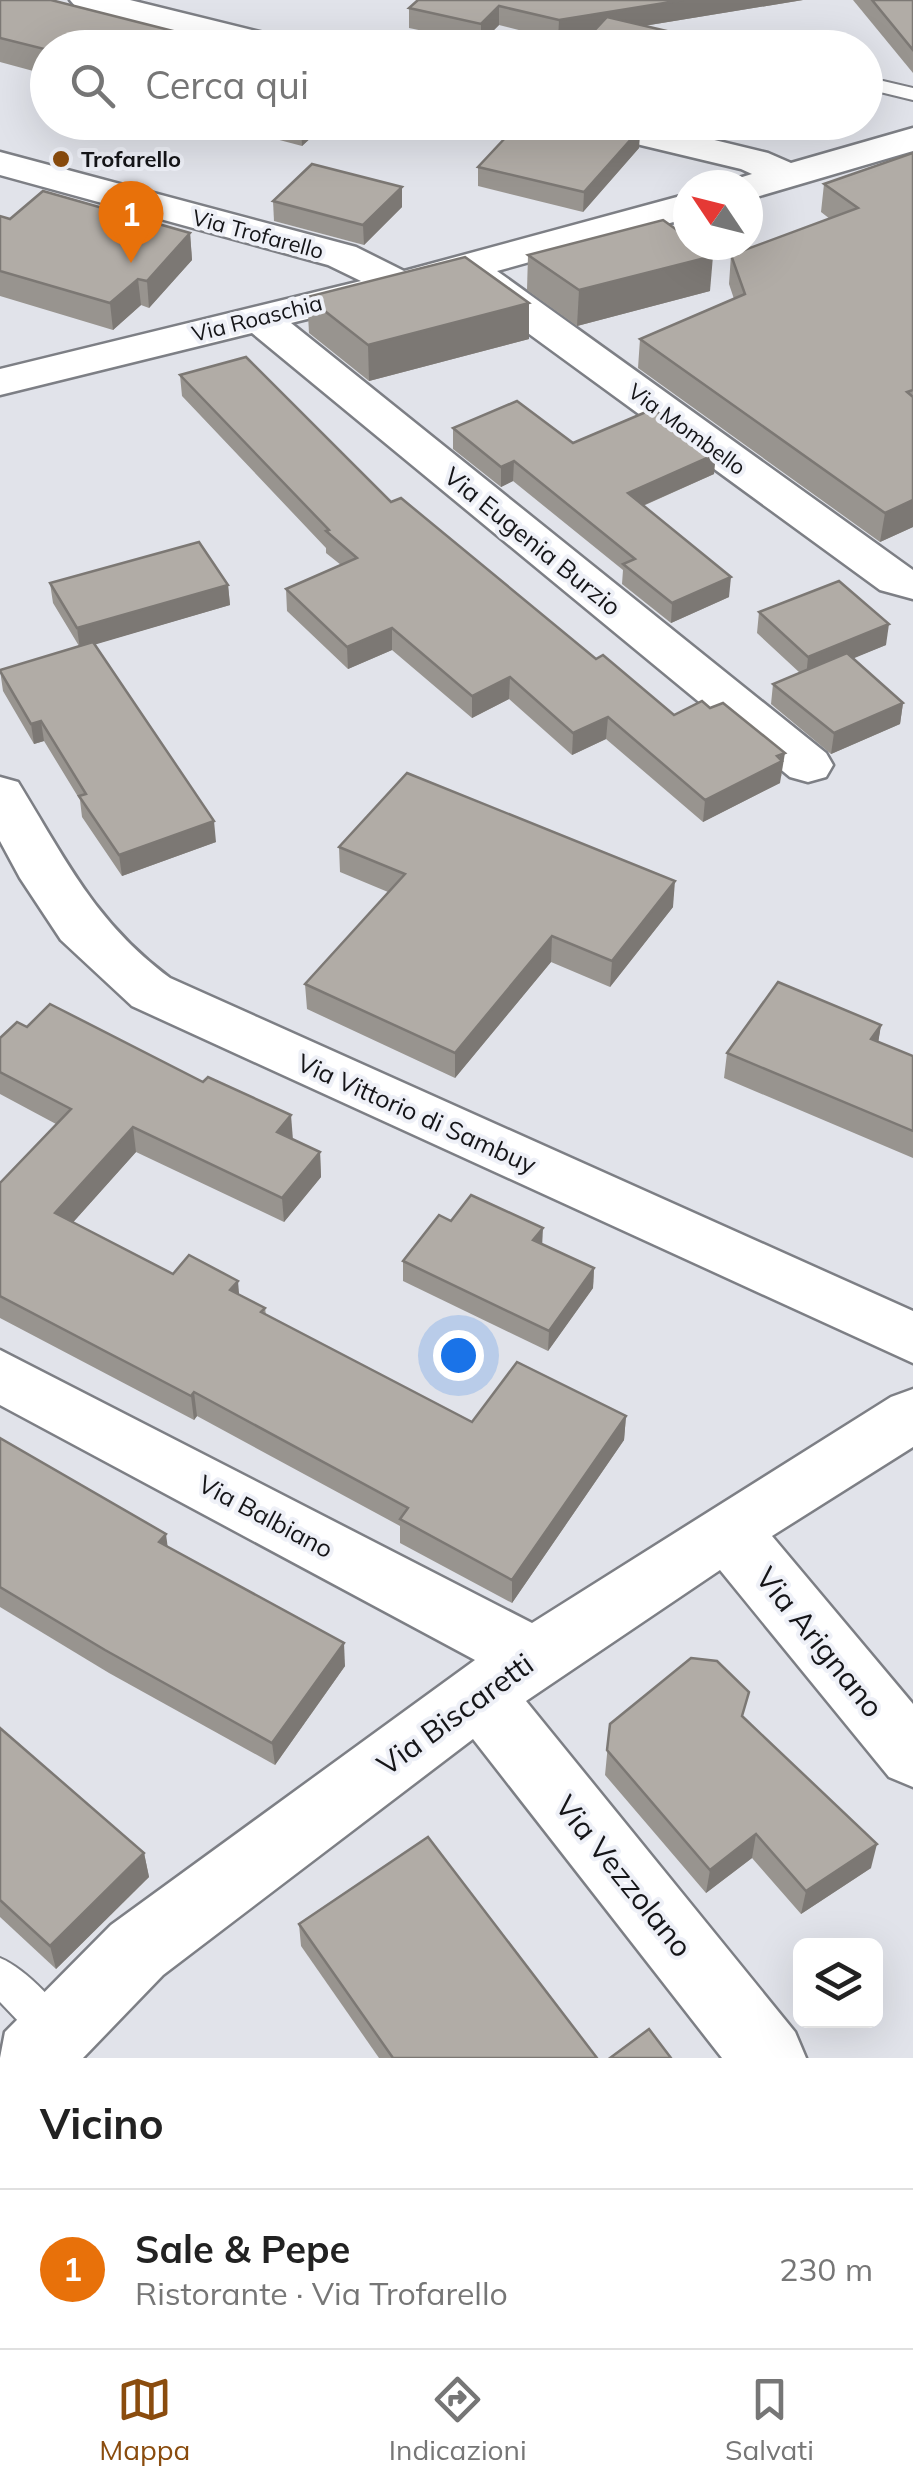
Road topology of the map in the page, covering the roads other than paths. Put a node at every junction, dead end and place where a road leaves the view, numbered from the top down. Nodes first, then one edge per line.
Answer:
1 (88, 0) edge
2 (208, 30) edge
3 (883, 87) dead end
4 (913, 94) edge
5 (913, 139) edge
6 (666, 140) edge
7 (0, 163) edge
8 (788, 176) junction
9 (763, 184) edge
10 (673, 210) edge
11 (464, 268) junction
12 (397, 283) junction
13 (258, 317) junction
14 (0, 382) edge
15 (913, 585) edge
16 (808, 765) dead end
17 (0, 794) edge
18 (913, 1338) edge
19 (0, 1376) edge
20 (913, 1416) edge
21 (727, 1530) junction
22 (506, 1676) junction
23 (913, 1755) edge
24 (0, 1976) edge
25 (43, 2046) edge
26 (769, 2058) edge

1 - 2 street
3 - 4 lane
5 - 8 street
6 - 8 street
7 - 12 street, Via Trofarello
8 - 9 street
10 - 11 street, Via Roaschia
11 - 12 street, Via Roaschia
11 - 15 street, Via Mombello
12 - 13 street, Via Roaschia
13 - 14 street, Via Roaschia
13 - 16 street, Via Eugenia Burzio
17 - 18 street, Via Vittorio di Sambuy
19 - 22 street, Via Balbiano
20 - 21 street, Via Biscaretti
21 - 22 street, Via Biscaretti
21 - 23 street, Via Arignano
22 - 25 street, Via Biscaretti
22 - 26 street, Via Vezzolano
24 - 25 lane

